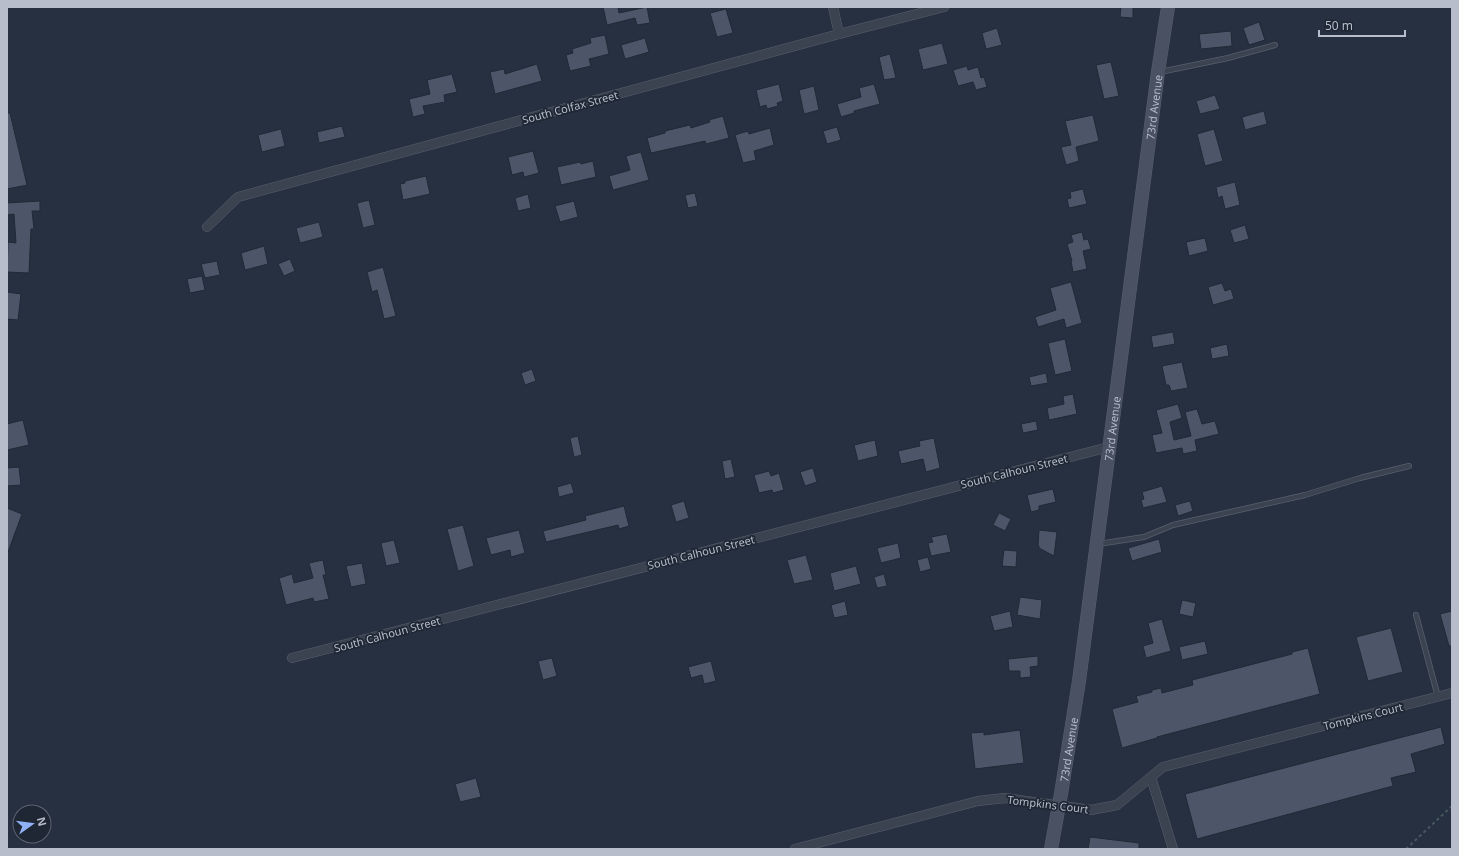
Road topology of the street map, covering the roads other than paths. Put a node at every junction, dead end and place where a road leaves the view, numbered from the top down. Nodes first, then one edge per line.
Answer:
1 (833, 7) edge
2 (944, 7) edge
3 (1168, 7) edge
4 (839, 34) junction
5 (1275, 45) dead end
6 (1158, 72) junction
7 (207, 227) dead end
8 (1109, 447) junction
9 (1409, 466) dead end
10 (1097, 544) junction
11 (1416, 615) dead end
12 (292, 658) dead end
13 (1452, 693) edge
14 (1438, 697) junction
15 (1151, 777) junction
16 (1059, 804) junction
17 (795, 849) edge
18 (1051, 849) edge
19 (1173, 849) edge

1 - 4 street
2 - 4 street, South Colfax Street
3 - 6 street, 73rd Avenue
4 - 7 street, South Colfax Street
5 - 6 lane
6 - 8 street, 73rd Avenue
8 - 10 street, 73rd Avenue
8 - 12 street, South Calhoun Street
9 - 10 lane
10 - 16 street, 73rd Avenue
11 - 14 lane
13 - 14 street, Tompkins Court
14 - 15 street, Tompkins Court
15 - 16 street, Tompkins Court
15 - 19 street
16 - 17 street, Tompkins Court
16 - 18 street, 73rd Avenue

